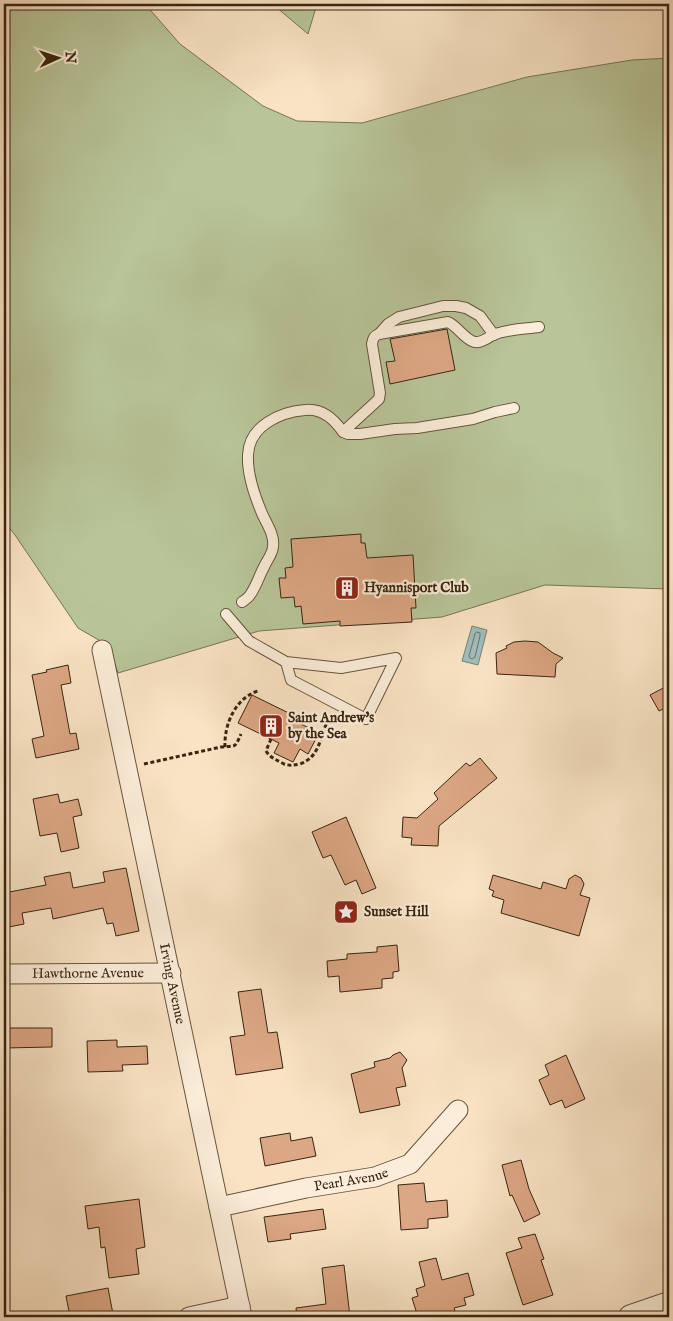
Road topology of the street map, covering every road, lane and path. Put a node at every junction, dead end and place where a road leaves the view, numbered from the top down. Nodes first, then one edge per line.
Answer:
1 (539, 327) dead end
2 (379, 334) junction
3 (494, 335) junction
4 (514, 408) dead end
5 (343, 432) junction
6 (242, 602) dead end
7 (226, 614) dead end
8 (102, 650) dead end
9 (286, 662) junction
10 (258, 691) dead end
11 (328, 720) dead end
12 (241, 734) dead end
13 (270, 739) dead end
14 (225, 747) junction
15 (143, 764) dead end
16 (171, 973) junction
17 (4, 974) edge
18 (458, 1110) dead end
19 (220, 1207) junction
20 (669, 1304) edge
21 (241, 1312) edge
22 (189, 1317) edge
23 (631, 1317) edge

1 - 3 lane
2 - 3 lane
2 - 3 lane
2 - 5 lane
4 - 5 lane
5 - 6 lane
7 - 9 lane
8 - 16 street, Irving Avenue
9 - 9 lane
10 - 14 path
11 - 13 path
12 - 14 path
14 - 15 path
16 - 17 street, Hawthorne Avenue
16 - 19 street, Irving Avenue
18 - 19 street, Pearl Avenue
19 - 21 street, Irving Avenue
20 - 23 street
21 - 22 street

